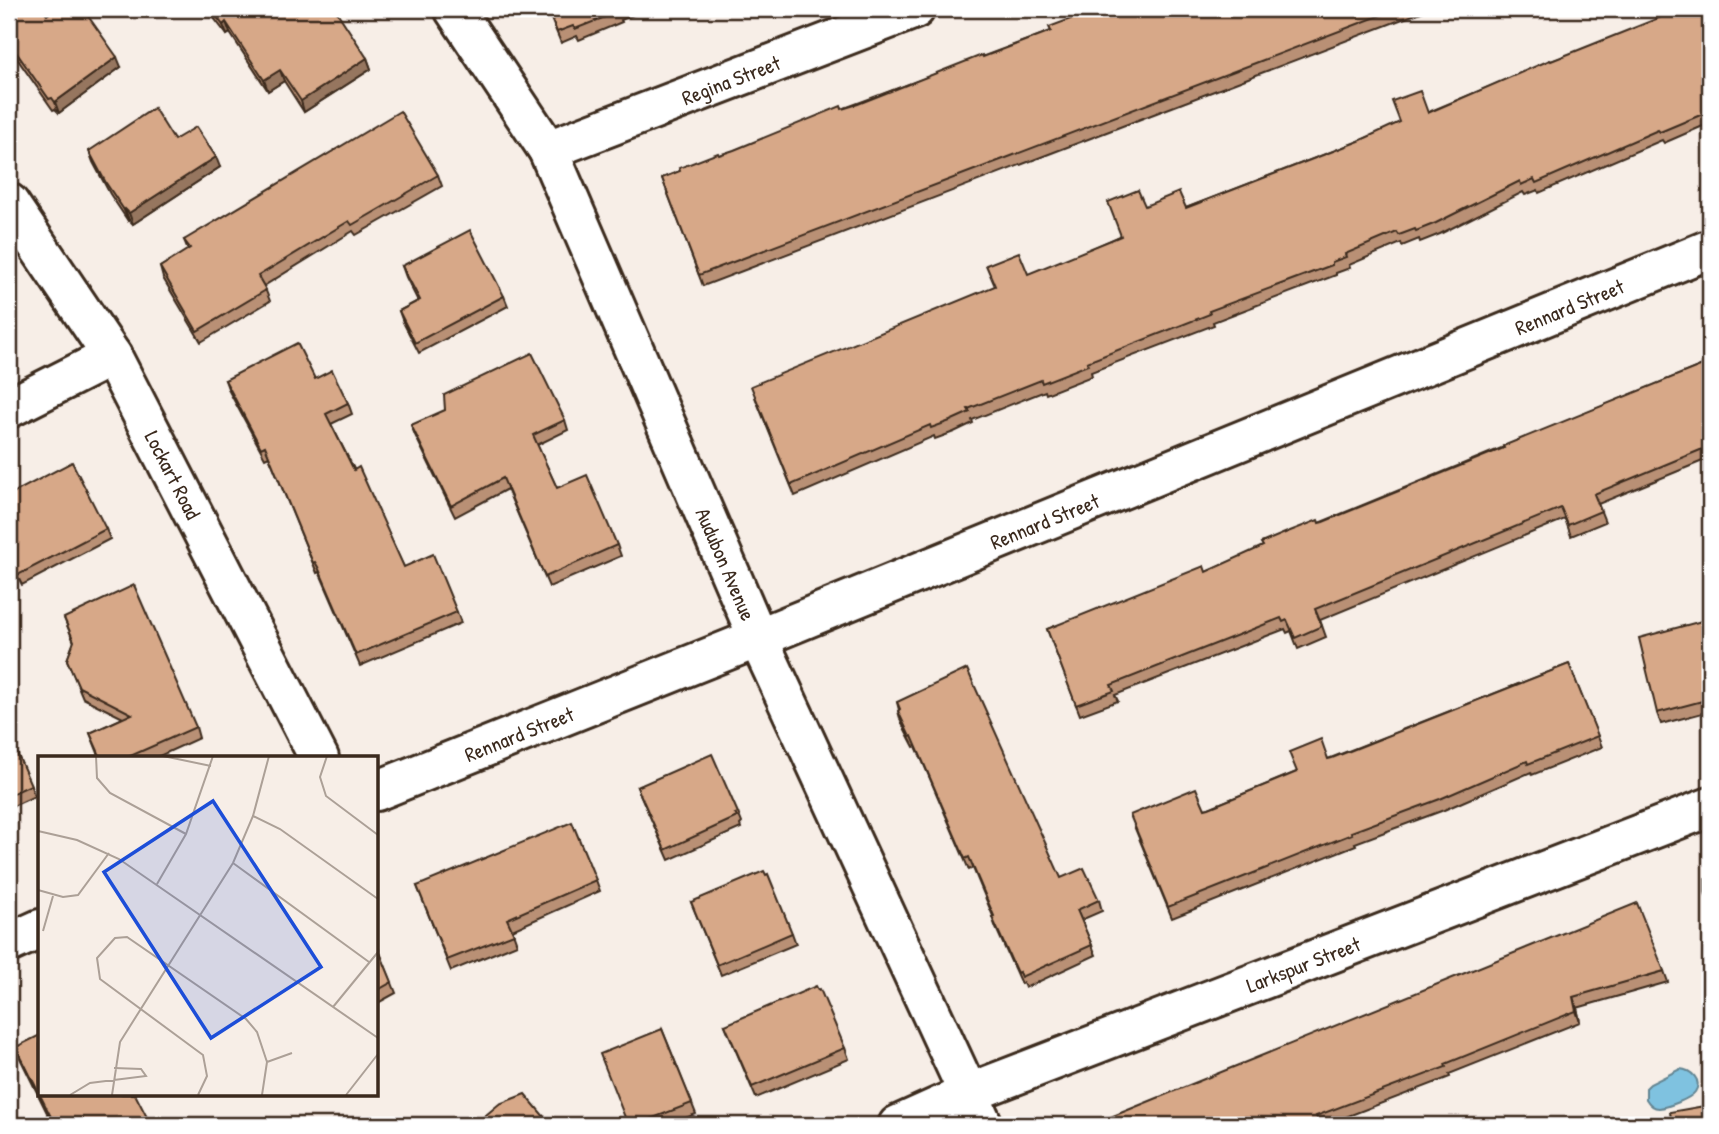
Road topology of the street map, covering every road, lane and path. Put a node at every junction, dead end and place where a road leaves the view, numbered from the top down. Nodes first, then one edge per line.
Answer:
1 (454, 9) edge
2 (915, 9) edge
3 (548, 150) junction
4 (9, 203) edge
5 (1710, 249) edge
6 (112, 356) junction
7 (9, 408) edge
8 (758, 638) junction
9 (318, 756) edge
10 (378, 790) edge
11 (1710, 807) edge
12 (38, 930) edge
13 (9, 943) edge
14 (976, 1109) edge
15 (898, 1125) edge

1 - 3 street, Audubon Avenue
2 - 3 street, Regina Street
3 - 8 street, Audubon Avenue
4 - 6 street, Lockart Road
5 - 8 street, Rennard Street
6 - 7 street
6 - 9 street, Lockart Road
8 - 10 street, Rennard Street
8 - 14 street, Audubon Avenue
11 - 14 street, Larkspur Street
12 - 13 street
14 - 15 street, Larkspur Street

